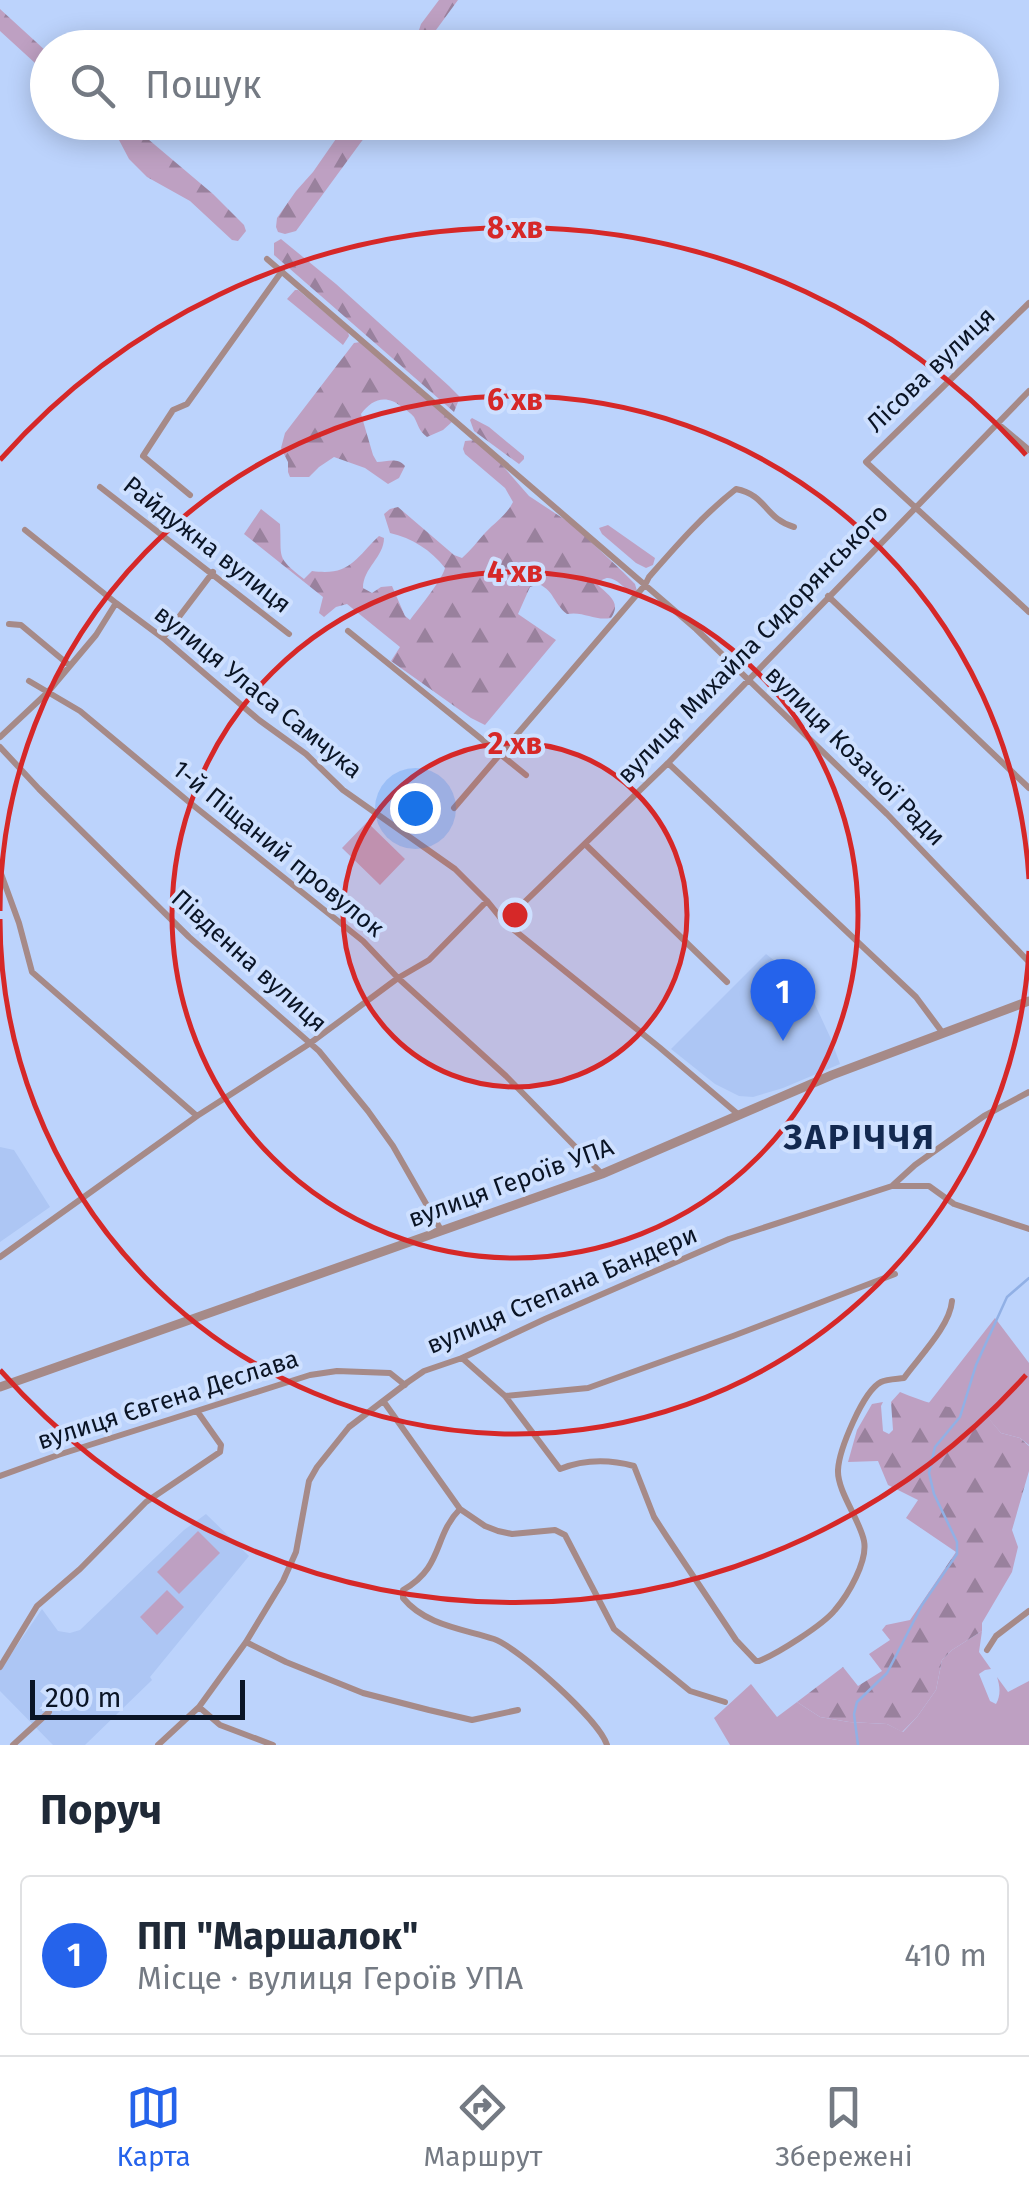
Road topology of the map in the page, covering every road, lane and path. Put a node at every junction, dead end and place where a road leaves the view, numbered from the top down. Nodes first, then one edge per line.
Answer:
1 (267, 258) dead end
2 (282, 271) junction
3 (1029, 303) edge
4 (1029, 391) edge
5 (997, 423) junction
6 (1029, 450) edge
7 (100, 487) dead end
8 (190, 494) dead end
9 (915, 508) junction
10 (794, 527) dead end
11 (25, 530) dead end
12 (213, 572) junction
13 (645, 585) junction
14 (828, 596) junction
15 (116, 603) junction
16 (1029, 612) edge
17 (9, 624) dead end
18 (348, 631) dead end
19 (289, 634) dead end
20 (164, 638) junction
21 (69, 666) junction
22 (748, 679) junction
23 (29, 681) dead end
24 (48, 692) junction
25 (0, 737) edge
26 (0, 747) edge
27 (500, 754) junction
28 (668, 763) junction
29 (526, 775) dead end
30 (1029, 788) edge
31 (454, 808) dead end
32 (585, 844) junction
33 (0, 871) edge
34 (487, 901) junction
35 (504, 922) junction
36 (1029, 962) edge
37 (398, 978) junction
38 (727, 982) dead end
39 (1029, 1001) edge
40 (942, 1032) junction
41 (309, 1044) junction
42 (1029, 1092) edge
43 (739, 1115) junction
44 (198, 1116) junction
45 (602, 1174) junction
46 (892, 1186) junction
47 (1029, 1229) edge
48 (441, 1230) junction
49 (0, 1257) edge
50 (894, 1274) dead end
51 (952, 1301) dead end
52 (462, 1358) junction
53 (405, 1385) junction
54 (0, 1387) edge
55 (504, 1396) junction
56 (384, 1402) junction
57 (197, 1410) junction
58 (0, 1476) edge
59 (460, 1509) junction
60 (1029, 1612) edge
61 (246, 1642) junction
62 (987, 1650) dead end
63 (0, 1667) edge
64 (725, 1702) dead end
65 (198, 1707) junction
66 (518, 1710) dead end
67 (49, 1712) dead end
68 (13, 1745) edge
69 (158, 1745) edge
70 (273, 1745) edge
71 (607, 1745) edge

1 - 2 street, вулиця Козачої Ради
2 - 8 street
2 - 13 street, вулиця Козачої Ради
3 - 9 street, Лісова вулиця
4 - 5 street, вулиця Михайла Сидорянського
5 - 6 street
5 - 9 street, вулиця Михайла Сидорянського
7 - 12 street, Райдужна вулиця
9 - 14 street, вулиця Михайла Сидорянського
9 - 16 street
10 - 13 street
11 - 15 street, вулиця Уласа Самчука
12 - 19 street, Райдужна вулиця
12 - 20 street
13 - 22 street, вулиця Козачої Ради
13 - 27 street
14 - 22 street, вулиця Михайла Сидорянського
14 - 30 street
15 - 20 street, вулиця Уласа Самчука
15 - 21 street
17 - 21 street
18 - 27 street
20 - 34 street, вулиця Уласа Самчука
21 - 24 street
22 - 28 street, вулиця Михайла Сидорянського
22 - 36 street, вулиця Козачої Ради
23 - 24 street, 1-й Піщаний провулок
24 - 25 street
24 - 37 street, 1-й Піщаний провулок
26 - 41 street, Південна вулиця
27 - 29 street
27 - 31 street
28 - 32 street, вулиця Михайла Сидорянського
28 - 40 street
32 - 35 street, вулиця Михайла Сидорянського
32 - 38 street
33 - 44 street
34 - 35 street, вулиця Уласа Самчука
34 - 37 street
35 - 43 street, вулиця Уласа Самчука
37 - 41 street
37 - 45 street, 1-й Піщаний провулок
39 - 40 street, вулиця Героїв УПА
40 - 43 street, вулиця Героїв УПА
41 - 44 street
41 - 48 street, Південна вулиця
42 - 46 street, вулиця Степана Бандери
43 - 45 street, вулиця Героїв УПА
44 - 49 street
45 - 48 street, вулиця Героїв УПА
46 - 47 street
46 - 52 street, вулиця Степана Бандери
48 - 54 street, вулиця Героїв УПА
50 - 55 street
51 - 55 street
52 - 53 street, вулиця Степана Бандери
52 - 55 street
53 - 56 street, вулиця Степана Бандери
53 - 57 street, вулиця Євгена Деслава
56 - 59 street
56 - 61 street, вулиця Степана Бандери
57 - 58 street, вулиця Євгена Деслава
57 - 63 street
59 - 64 street
59 - 71 street
60 - 62 street
61 - 65 street, вулиця Степана Бандери
61 - 66 street
65 - 69 street, вулиця Степана Бандери
65 - 70 street
67 - 68 street

